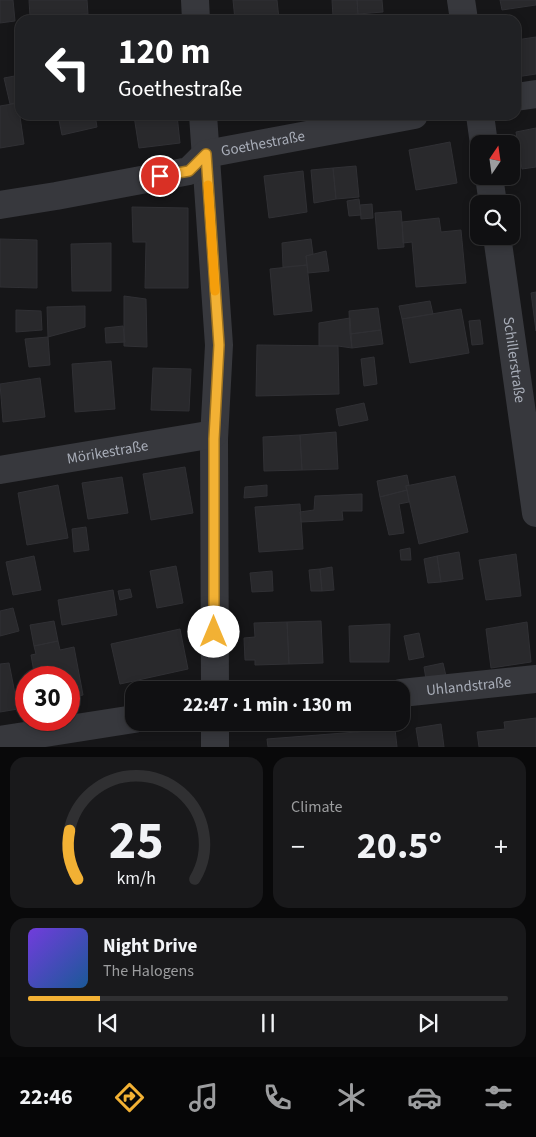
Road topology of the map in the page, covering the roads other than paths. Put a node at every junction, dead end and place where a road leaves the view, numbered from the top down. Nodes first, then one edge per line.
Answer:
1 (195, 0) edge
2 (461, 0) edge
3 (196, 15) edge
4 (463, 15) edge
5 (536, 94) edge
6 (521, 96) edge
7 (204, 120) edge
8 (387, 120) edge
9 (481, 120) edge
10 (483, 135) edge
11 (206, 154) junction
12 (0, 205) edge
13 (498, 245) edge
14 (214, 434) junction
15 (0, 470) edge
16 (536, 513) edge
17 (536, 678) edge
18 (215, 681) edge
19 (410, 692) edge
20 (125, 720) edge
21 (215, 731) edge
22 (0, 740) edge
23 (215, 747) edge

1 - 3 street
2 - 4 street
5 - 6 street
7 - 11 street
8 - 11 street, Goethestraße
9 - 10 street
11 - 12 street, Goethestraße
11 - 14 street
13 - 16 street, Schillerstraße
14 - 15 street, Mörikestraße
14 - 18 street
17 - 19 street, Uhlandstraße
20 - 22 street
21 - 23 street

